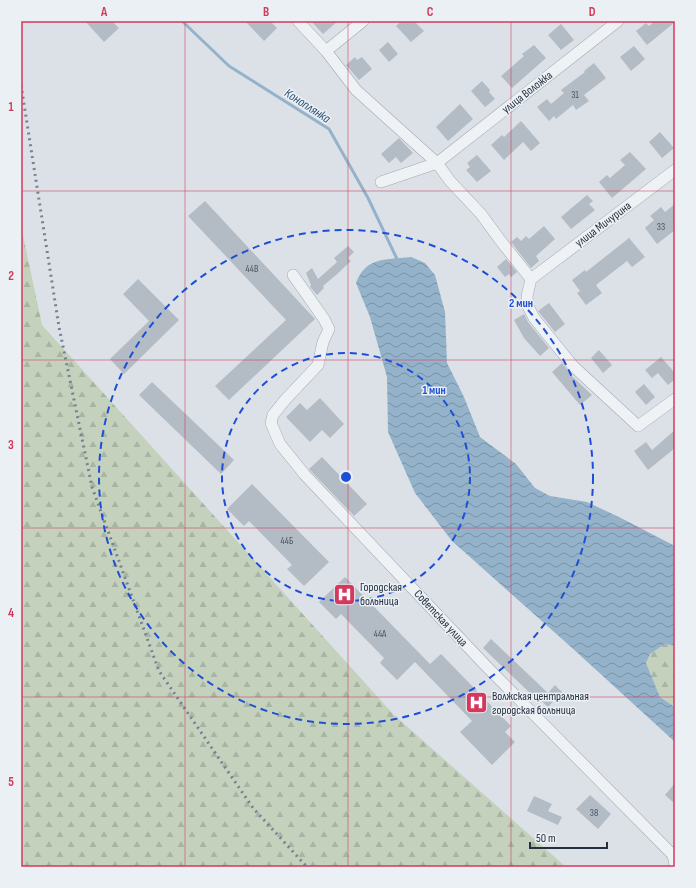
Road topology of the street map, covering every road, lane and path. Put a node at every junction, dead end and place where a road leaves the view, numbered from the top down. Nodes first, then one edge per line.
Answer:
1 (298, 21) edge
2 (363, 21) edge
3 (618, 21) edge
4 (326, 51) junction
5 (437, 163) junction
6 (675, 170) edge
7 (381, 182) dead end
8 (293, 275) dead end
9 (531, 278) junction
10 (675, 399) edge
11 (675, 865) edge

1 - 4 street
2 - 4 street
3 - 5 street, улица Воложка
4 - 5 street
5 - 7 street
5 - 9 street
6 - 9 street, улица Мичурина
8 - 11 street, Советская улица
9 - 10 street

